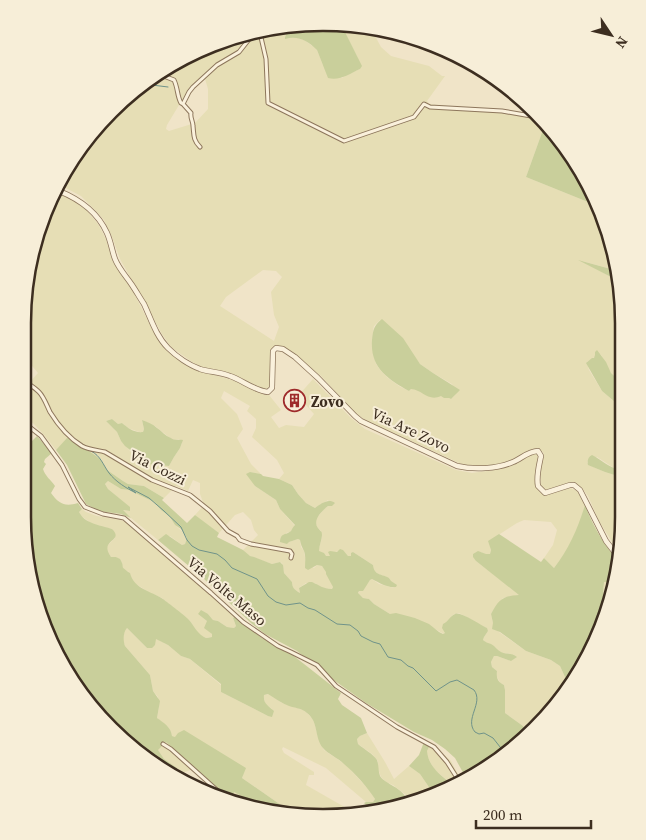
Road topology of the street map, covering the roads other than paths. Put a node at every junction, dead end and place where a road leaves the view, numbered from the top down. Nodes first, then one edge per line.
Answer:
1 (261, 38) edge
2 (248, 41) edge
3 (166, 77) edge
4 (184, 104) junction
5 (527, 115) edge
6 (200, 147) dead end
7 (62, 192) edge
8 (31, 386) edge
9 (31, 428) edge
10 (613, 549) edge
11 (291, 558) dead end
12 (163, 744) dead end
13 (456, 777) edge
14 (215, 788) edge

1 - 5 street
2 - 4 street
3 - 4 street
4 - 6 street
7 - 10 street, Via Are Zovo
8 - 11 street, Via Cozzi
9 - 13 street, Via Volte Maso
12 - 14 street

